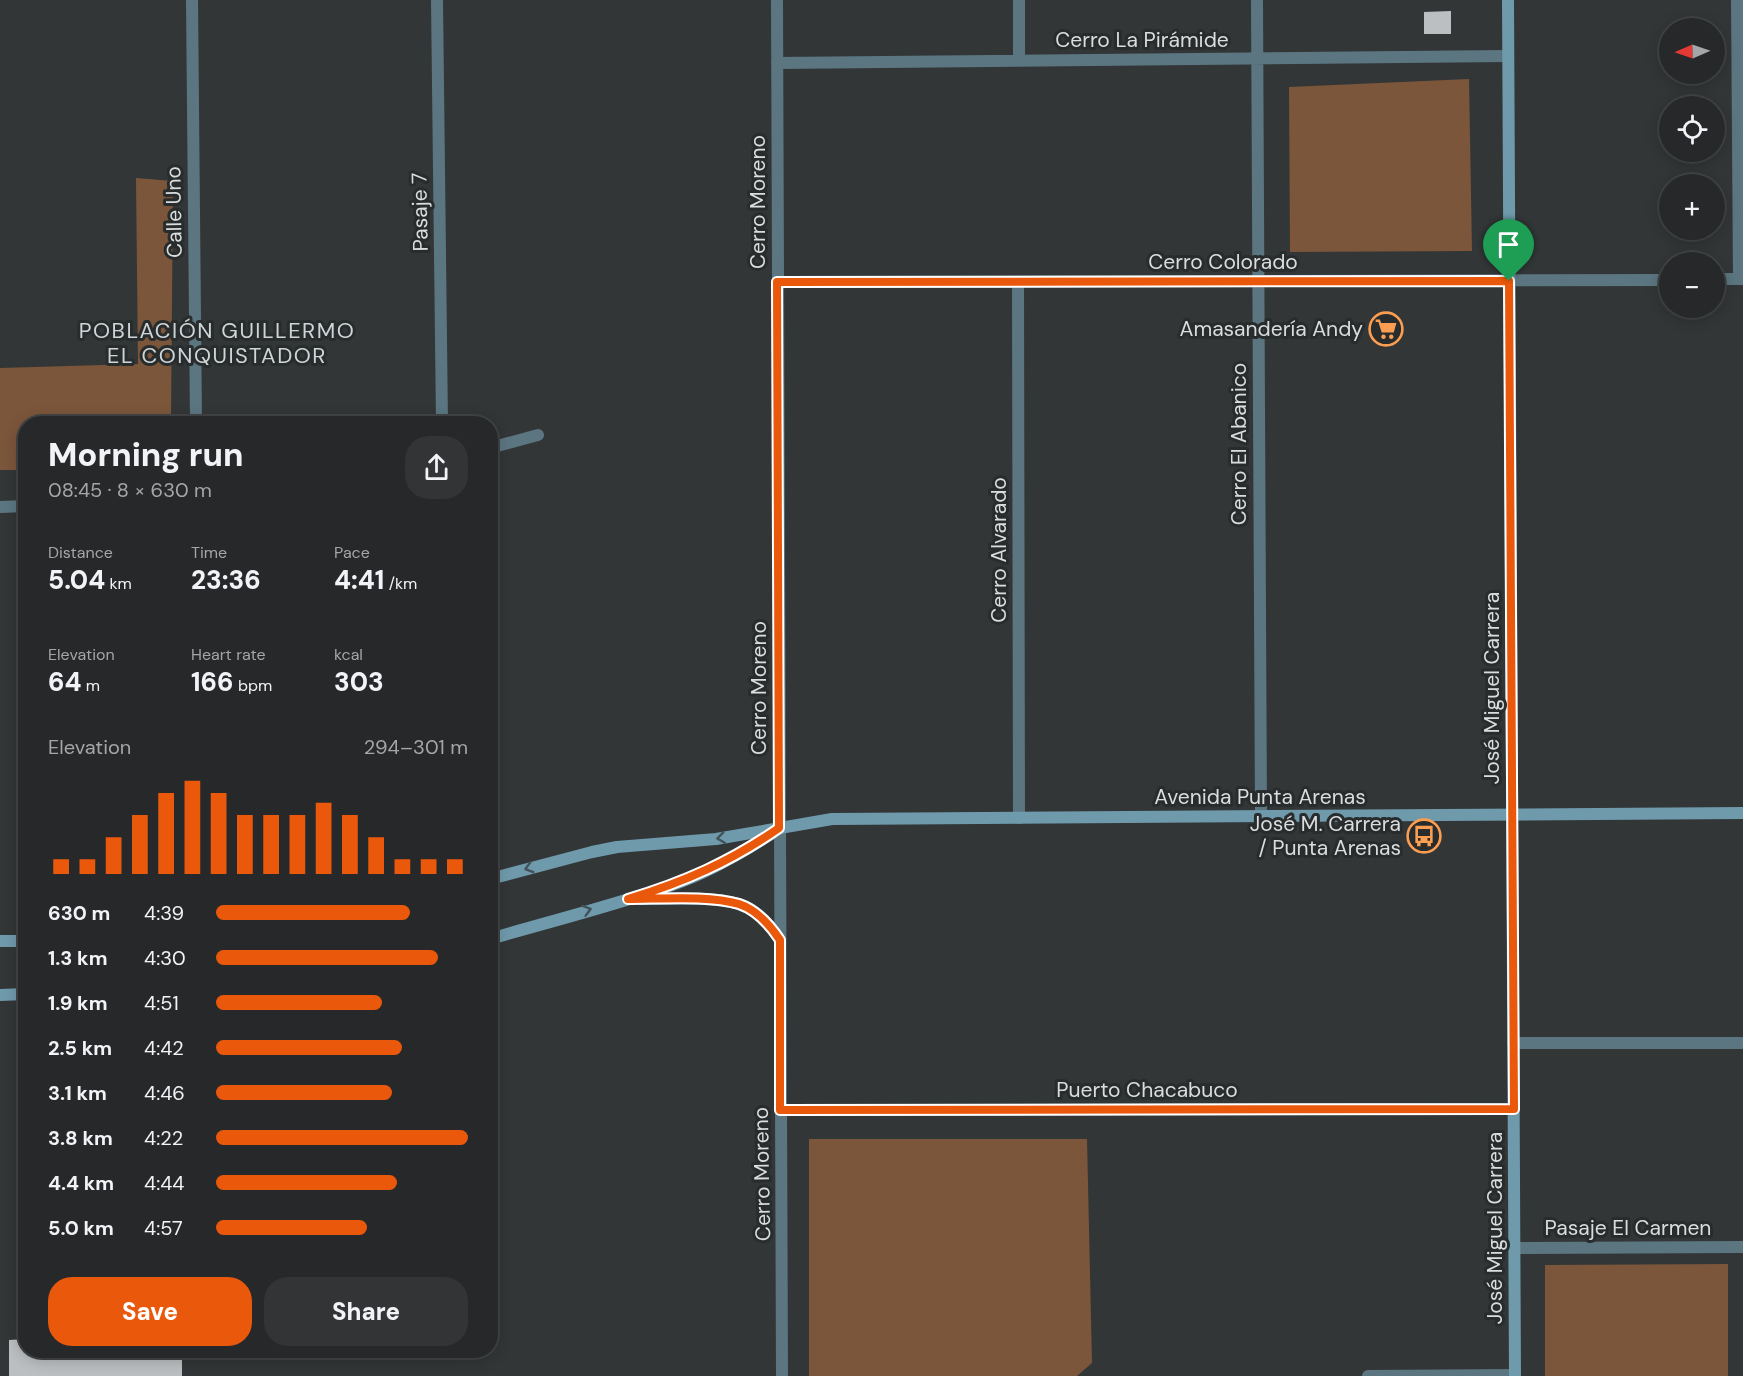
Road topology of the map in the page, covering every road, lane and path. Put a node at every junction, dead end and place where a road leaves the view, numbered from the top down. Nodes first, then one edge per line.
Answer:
1 (192, 0) edge
2 (437, 0) edge
3 (777, 0) edge
4 (1019, 0) edge
5 (1257, 0) edge
6 (1508, 0) edge
7 (1737, 0) edge
8 (1740, 43) edge
9 (1508, 56) junction
10 (1258, 58) junction
11 (1019, 60) junction
12 (777, 63) junction
13 (1741, 244) edge
14 (1725, 279) edge
15 (1741, 279) edge
16 (1659, 280) edge
17 (1258, 281) junction
18 (1509, 281) junction
19 (777, 282) junction
20 (1018, 282) junction
21 (196, 416) edge
22 (442, 416) edge
23 (538, 435) dead end
24 (498, 446) edge
25 (0, 507) edge
26 (18, 507) edge
27 (1743, 813) edge
28 (1511, 814) junction
29 (1261, 816) junction
30 (1019, 818) junction
31 (779, 828) junction
32 (498, 877) edge
33 (628, 899) junction
34 (498, 937) edge
35 (780, 940) junction
36 (0, 941) edge
37 (18, 941) edge
38 (18, 994) edge
39 (0, 995) edge
40 (1743, 1042) edge
41 (1513, 1043) junction
42 (1514, 1109) junction
43 (780, 1110) junction
44 (1743, 1247) edge
45 (1514, 1248) junction
46 (782, 1376) edge
47 (1368, 1376) edge
48 (1515, 1376) edge

1 - 21 street, Calle Uno
2 - 22 street, Pasaje 7
3 - 12 street, Cerro Moreno
4 - 11 street
5 - 10 street, Cerro El Abanico
6 - 9 main road, José Miguel Carrera
7 - 8 street
8 - 13 street
9 - 10 street, Cerro La Pirámide
9 - 18 main road, José Miguel Carrera
10 - 11 street, Cerro La Pirámide
10 - 17 street, Cerro El Abanico
11 - 12 street, Cerro La Pirámide
12 - 19 street, Cerro Moreno
13 - 15 street
14 - 15 street
16 - 18 street, Cerro Colorado
17 - 18 street, Cerro Colorado
17 - 20 street, Cerro Colorado
17 - 29 street, Cerro El Abanico
18 - 28 main road, José Miguel Carrera
19 - 20 street, Cerro Colorado
19 - 31 street, Cerro Moreno
20 - 30 street, Cerro Alvarado
23 - 24 street
25 - 26 street
27 - 28 main road, Avenida Punta Arenas
28 - 29 main road, Avenida Punta Arenas
28 - 41 main road, José Miguel Carrera
29 - 30 main road, Avenida Punta Arenas
30 - 31 main road, Avenida Punta Arenas
31 -> 32 main road, Avenida Punta Arenas
31 - 33 main road, Avenida Punta Arenas
31 - 35 street, Cerro Moreno
34 -> 33 main road, Avenida Punta Arenas
33 - 35 main road
35 - 43 street, Cerro Moreno
36 - 37 main road
38 - 39 main road
40 - 41 street
41 - 42 main road, José Miguel Carrera
42 - 43 street, Puerto Chacabuco
42 - 45 main road, José Miguel Carrera
43 - 46 street, Cerro Moreno
44 - 45 street, Pasaje El Carmen
45 - 48 main road, José Miguel Carrera
47 - 48 street

